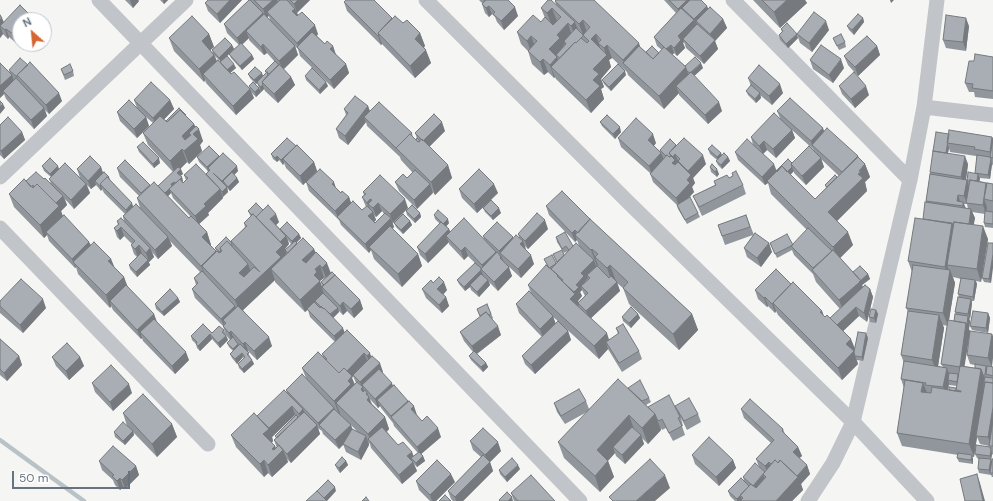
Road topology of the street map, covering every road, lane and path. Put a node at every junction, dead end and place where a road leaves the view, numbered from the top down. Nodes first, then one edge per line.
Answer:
1 (99, 0) edge
2 (186, 0) edge
3 (426, 0) edge
4 (733, 0) edge
5 (937, 0) edge
6 (141, 43) junction
7 (924, 107) junction
8 (993, 115) edge
9 (0, 177) edge
10 (910, 180) junction
11 (0, 228) edge
12 (853, 422) junction
13 (208, 444) dead end
14 (580, 501) edge
15 (808, 501) edge
16 (927, 501) edge

1 - 6 street
2 - 6 street
3 - 12 street
4 - 10 street
5 - 7 street
6 - 9 street
6 - 14 street
7 - 8 street
7 - 10 street
10 - 12 street
11 - 13 street
12 - 15 street
12 - 16 street

